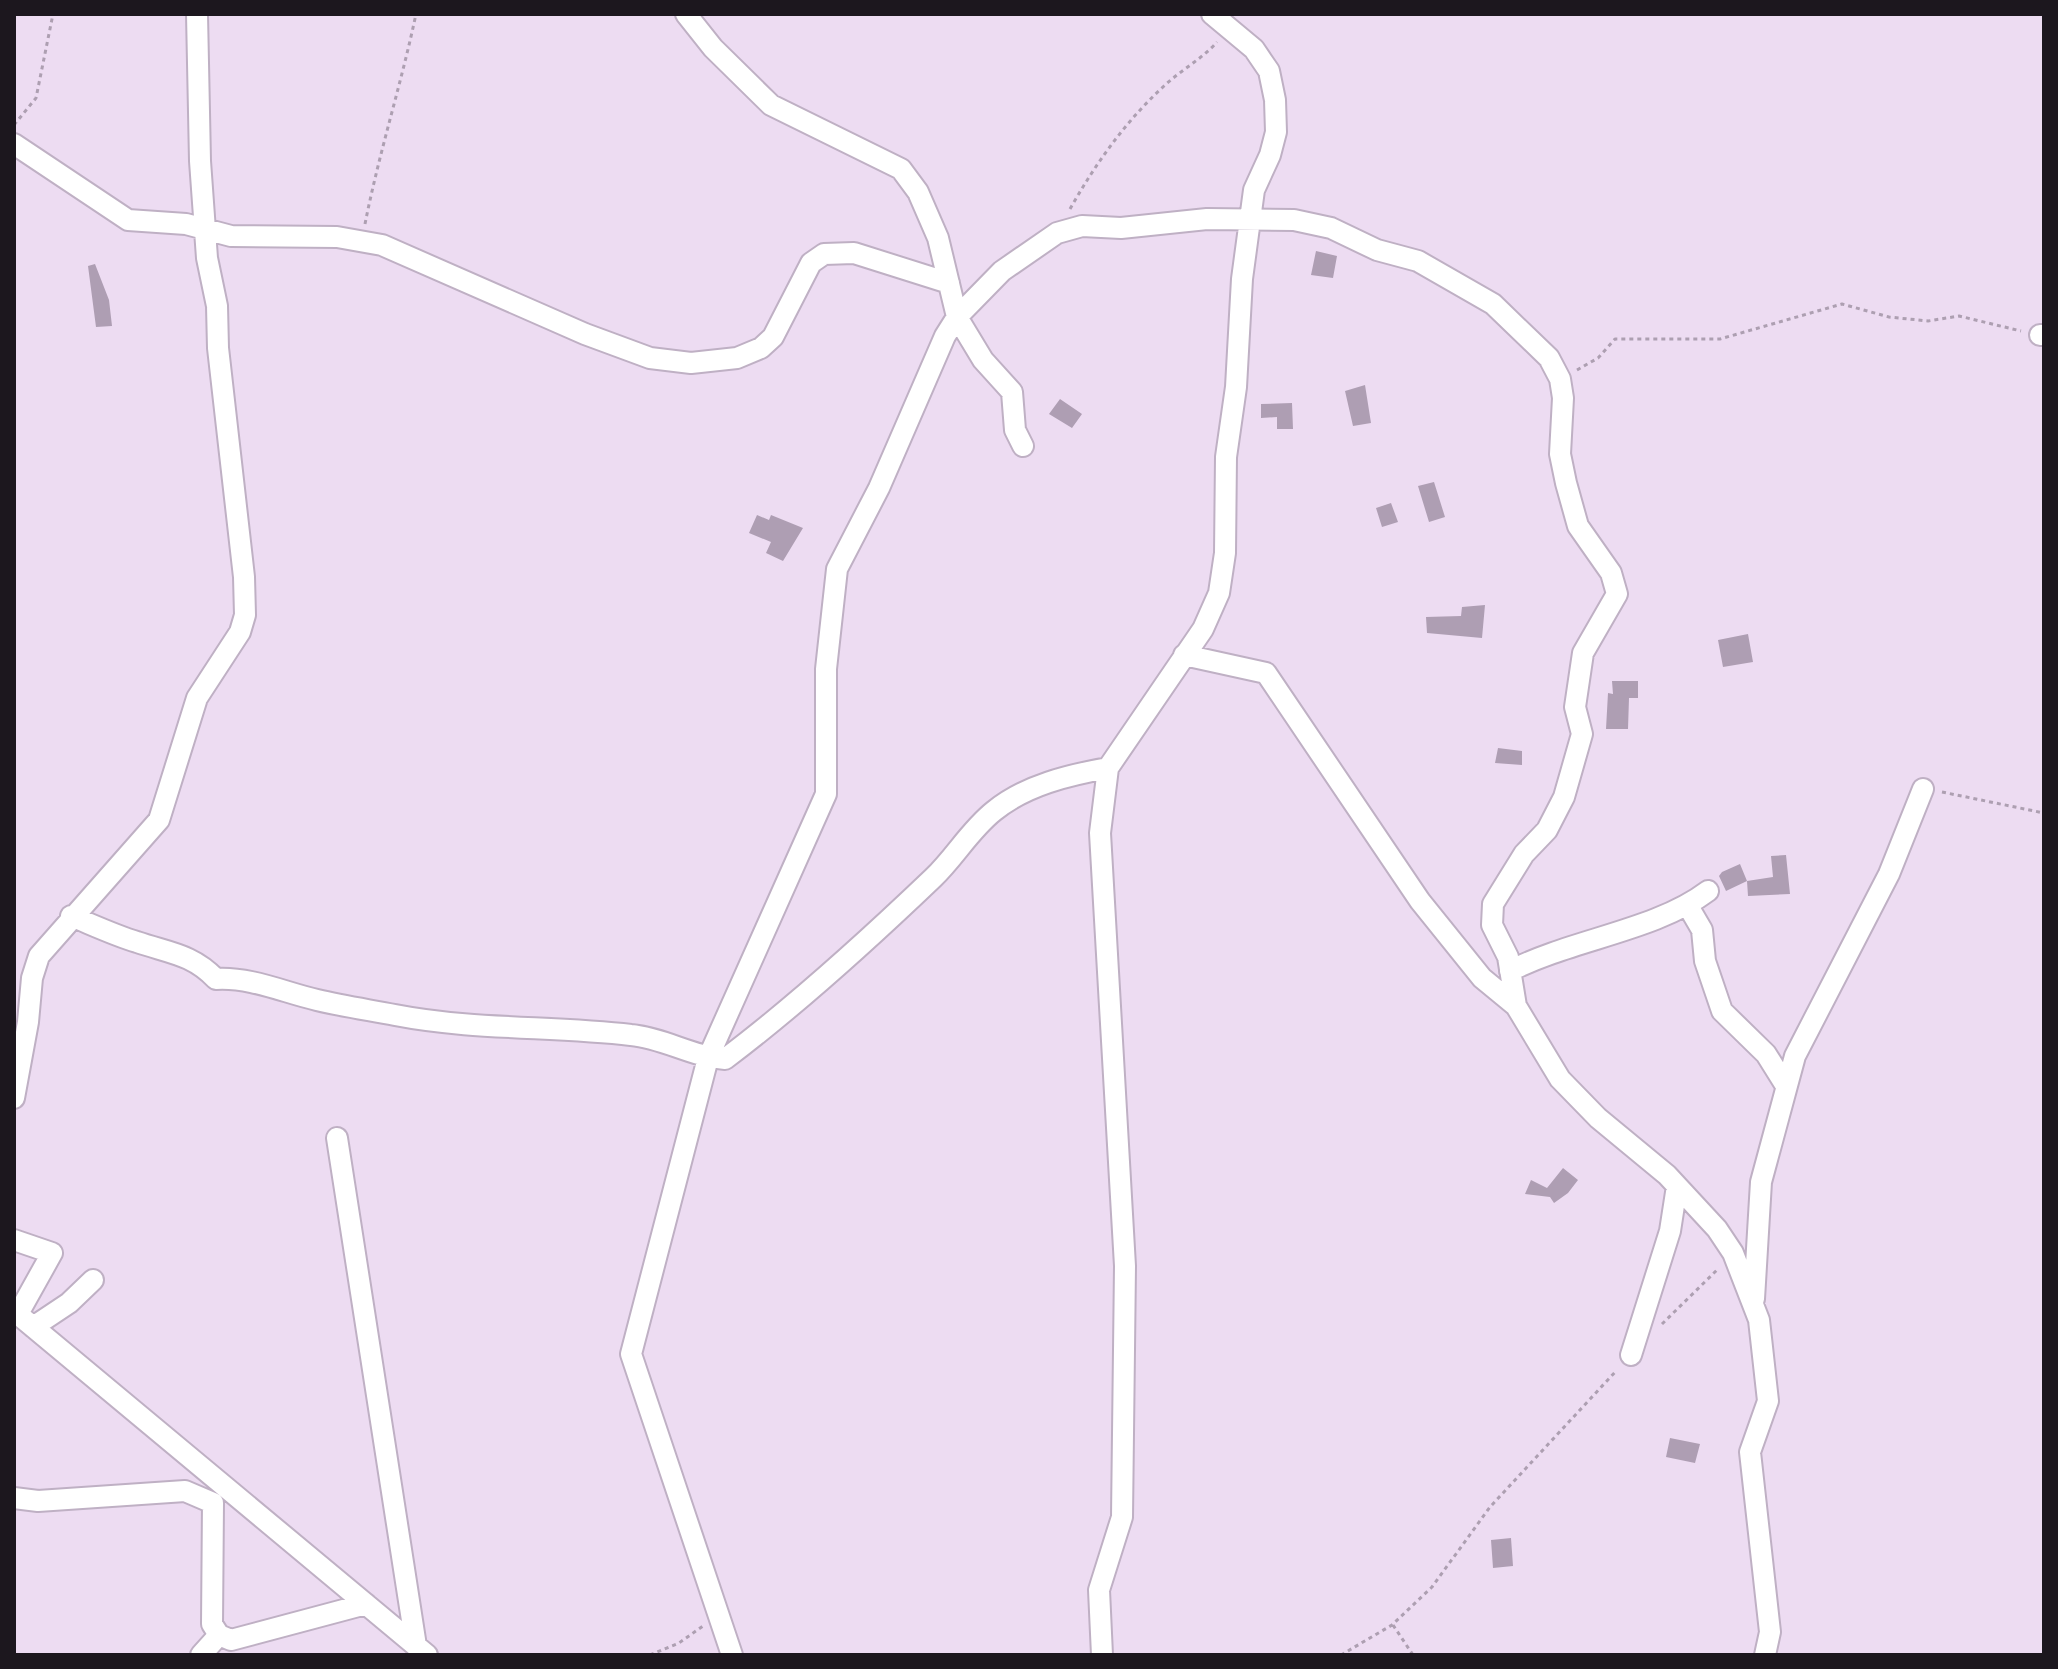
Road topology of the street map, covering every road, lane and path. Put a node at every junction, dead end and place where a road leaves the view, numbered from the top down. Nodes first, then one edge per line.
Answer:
1 (53, 14) edge
2 (197, 14) edge
3 (416, 14) edge
4 (686, 14) edge
5 (1220, 21) edge
6 (14, 125) edge
7 (14, 144) edge
8 (1249, 222) junction
9 (207, 229) junction
10 (1057, 233) junction
11 (362, 242) junction
12 (949, 283) junction
13 (957, 317) junction
14 (2042, 335) edge
15 (1560, 379) junction
16 (1023, 446) dead end
17 (1184, 655) junction
18 (1108, 768) junction
19 (1923, 789) joint
20 (2044, 813) edge
21 (1708, 891) dead end
22 (1688, 906) junction
23 (71, 916) junction
24 (1510, 971) junction
25 (1516, 1006) junction
26 (708, 1058) junction
27 (1786, 1086) junction
28 (14, 1098) edge
29 (337, 1138) dead end
30 (1677, 1186) junction
31 (14, 1240) edge
32 (1733, 1253) junction
33 (93, 1280) dead end
34 (1754, 1307) junction
35 (21, 1321) edge
36 (1662, 1325) dead end
37 (1631, 1355) joint
38 (14, 1498) edge
39 (366, 1604) junction
40 (719, 1614) junction
41 (1392, 1625) junction
42 (219, 1635) junction
43 (421, 1650) edge
44 (201, 1655) edge
45 (650, 1655) edge
46 (732, 1655) edge
47 (1102, 1655) edge
48 (1341, 1655) edge
49 (1414, 1655) edge
50 (1765, 1655) edge

1 - 6 path
2 - 9 street
3 - 11 path
4 - 12 street
5 - 8 street
5 - 10 path
7 - 9 street
8 - 10 street
8 - 15 street
8 - 17 street
9 - 11 street
9 - 23 street
10 - 13 street
11 - 12 street
12 - 13 street
13 - 16 street
13 - 26 street
14 - 15 path
15 - 24 street
17 - 18 street
17 - 25 street
18 - 26 street
18 - 47 street
19 - 20 path
19 - 27 street
21 - 22 street
22 - 24 street
22 - 27 street
23 - 26 street
23 - 28 street
24 - 25 street
25 - 30 street
26 - 40 street
27 - 34 street
29 - 43 street
30 - 32 street
30 - 37 street
31 - 35 street
32 - 34 street
32 - 36 path
33 - 35 street
34 - 50 street
35 - 39 street
37 - 41 path
38 - 42 street
39 - 42 street
39 - 43 street
40 - 45 path
40 - 46 street
41 - 48 path
41 - 49 path
42 - 44 street

